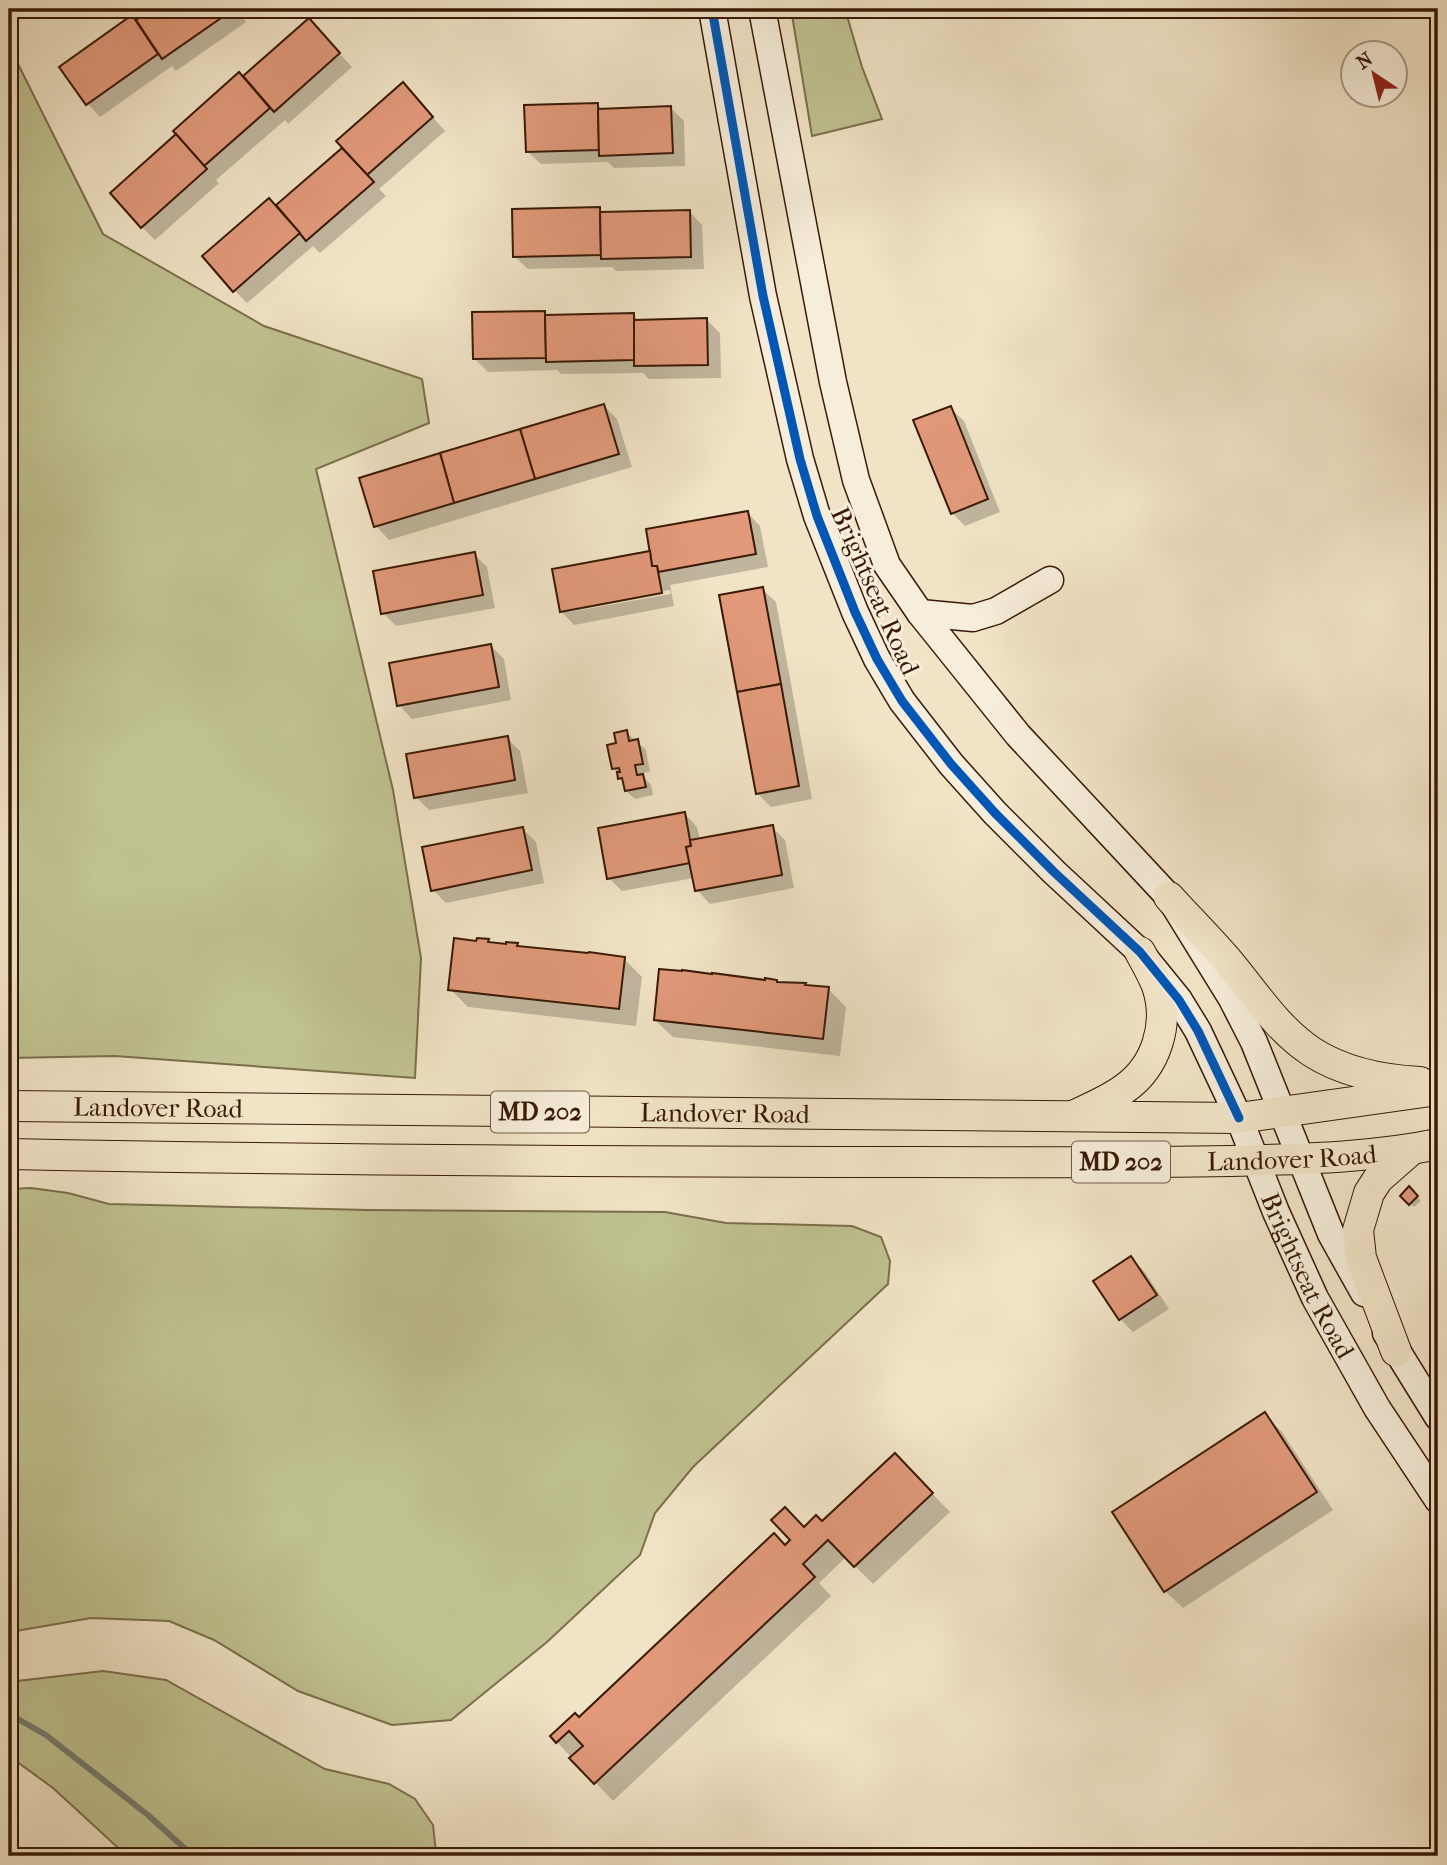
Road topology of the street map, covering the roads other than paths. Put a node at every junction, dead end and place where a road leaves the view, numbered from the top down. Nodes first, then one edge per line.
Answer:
1 (712, 9) edge
2 (762, 9) edge
3 (1050, 580) dead end
4 (920, 613) junction
5 (1169, 897) junction
6 (1140, 951) junction
7 (1438, 1083) edge
8 (1438, 1090) edge
9 (9, 1106) edge
10 (1282, 1113) junction
11 (1072, 1117) junction
12 (1239, 1118) junction
13 (1425, 1147) edge
14 (9, 1154) edge
15 (1300, 1159) junction
16 (1255, 1160) junction
17 (1396, 1351) junction
18 (1438, 1418) edge
19 (1438, 1500) edge

1 - 6 street, Brightseat Road
2 - 4 street, Brightseat Road
3 - 4 street
4 - 5 street, Brightseat Road
5 - 7 main road
5 - 10 street, Brightseat Road
6 - 11 main road
6 - 12 street, Brightseat Road
8 - 10 main road, Landover Road / MD 202
9 - 11 main road, Landover Road / MD 202
10 - 12 main road, Landover Road / MD 202
10 - 15 street, Brightseat Road
11 - 12 main road, Landover Road / MD 202
12 - 16 street, Brightseat Road
13 - 15 main road, Landover Road / MD 202
13 - 17 main road
14 - 16 main road, Landover Road / MD 202
15 - 16 main road, Landover Road / MD 202
15 - 17 street, Brightseat Road
16 - 19 street, Brightseat Road
17 - 18 street, Brightseat Road

